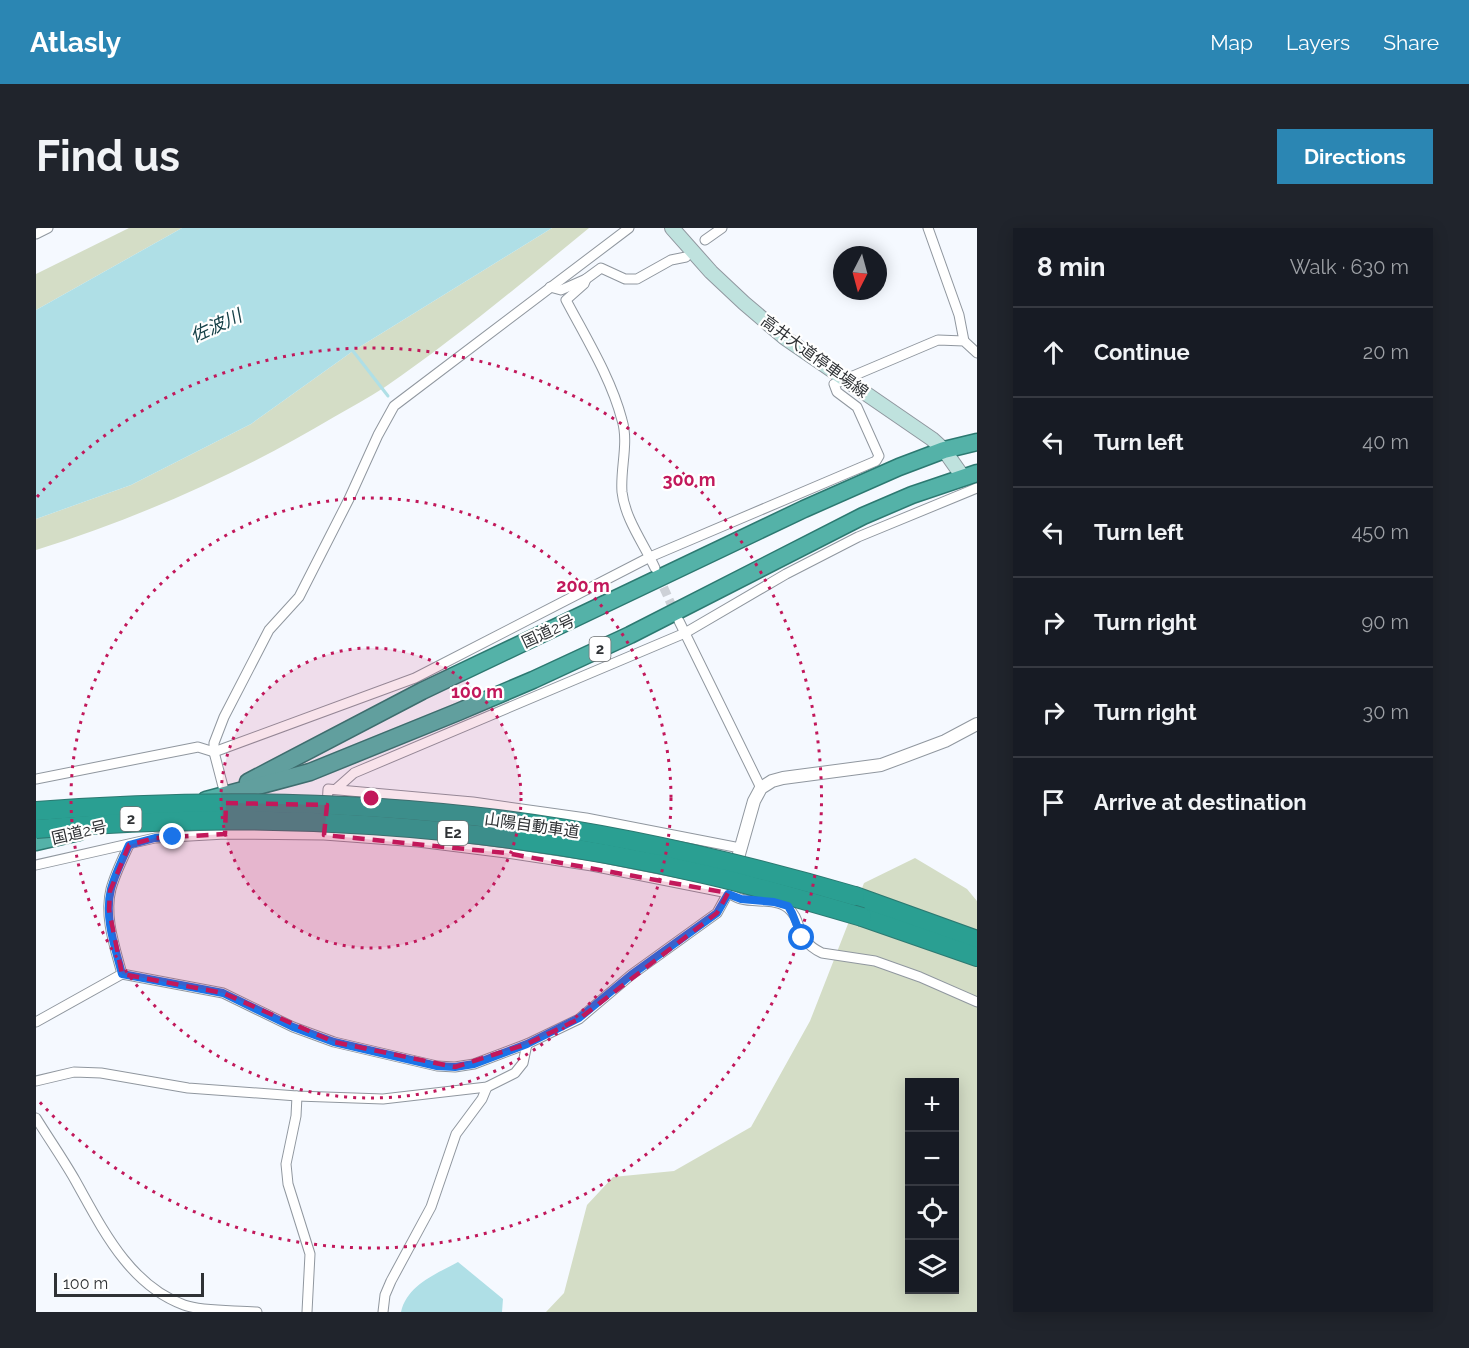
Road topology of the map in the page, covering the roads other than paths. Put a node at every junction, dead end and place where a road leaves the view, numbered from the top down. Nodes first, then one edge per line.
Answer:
1 (48, 228) edge
2 (629, 228) edge
3 (672, 228) edge
4 (722, 228) edge
5 (928, 228) edge
6 (36, 234) edge
7 (705, 240) dead end
8 (686, 257) dead end
9 (586, 279) junction
10 (550, 287) junction
11 (963, 341) junction
12 (977, 353) edge
13 (846, 380) junction
14 (977, 442) edge
15 (944, 450) junction
16 (970, 475) edge
17 (977, 488) edge
18 (650, 557) junction
19 (655, 568) tunnel mouth
20 (679, 621) tunnel mouth
21 (686, 633) junction
22 (977, 724) edge
23 (214, 752) junction
24 (36, 779) edge
25 (761, 788) junction
26 (336, 789) junction
27 (226, 795) junction
28 (36, 812) edge
29 (36, 829) edge
30 (225, 834) junction
31 (324, 835) junction
32 (36, 842) edge
33 (129, 845) junction
34 (740, 848) junction
35 (36, 866) edge
36 (728, 894) junction
37 (977, 940) edge
38 (977, 957) edge
39 (122, 974) junction
40 (977, 1002) edge
41 (36, 1022) edge
42 (527, 1044) junction
43 (36, 1081) edge
44 (487, 1087) junction
45 (297, 1096) junction
46 (36, 1118) edge
47 (257, 1312) edge
48 (307, 1312) edge
49 (383, 1312) edge

1 - 6 street
2 - 10 street
3 - 13 main road, 高井大道停車場線
4 - 7 street
5 - 11 street
8 - 9 street
9 - 10 street
9 - 18 street
10 - 23 street
11 - 12 street
11 - 13 street
13 - 15 main road, 高井大道停車場線
13 - 18 street
14 - 15 highway, 国道2号 / 2
15 - 16 main road, 高井大道停車場線
15 - 27 highway, 国道2号 / 2
16 - 27 highway, 国道2号 / 2
17 - 21 street
18 - 19 street
18 - 23 street
20 - 21 street
21 - 25 street
21 - 26 street
22 - 25 street
23 - 24 street
23 - 27 street
25 - 34 street
26 - 31 street
26 - 34 street
27 - 30 street
27 - 32 highway, 国道2号 / 2
28 - 37 highway, 山陽自動車道 / E2, bridge
29 - 38 highway, 山陽自動車道 / E2, bridge
30 - 31 street
30 - 33 street
31 - 36 street
33 - 35 street
33 - 39 street
34 - 36 street
36 - 40 street
36 - 42 street
39 - 41 street
39 - 42 street
42 - 44 street
43 - 45 street
44 - 45 street
44 - 49 street
45 - 48 street
46 - 47 street

